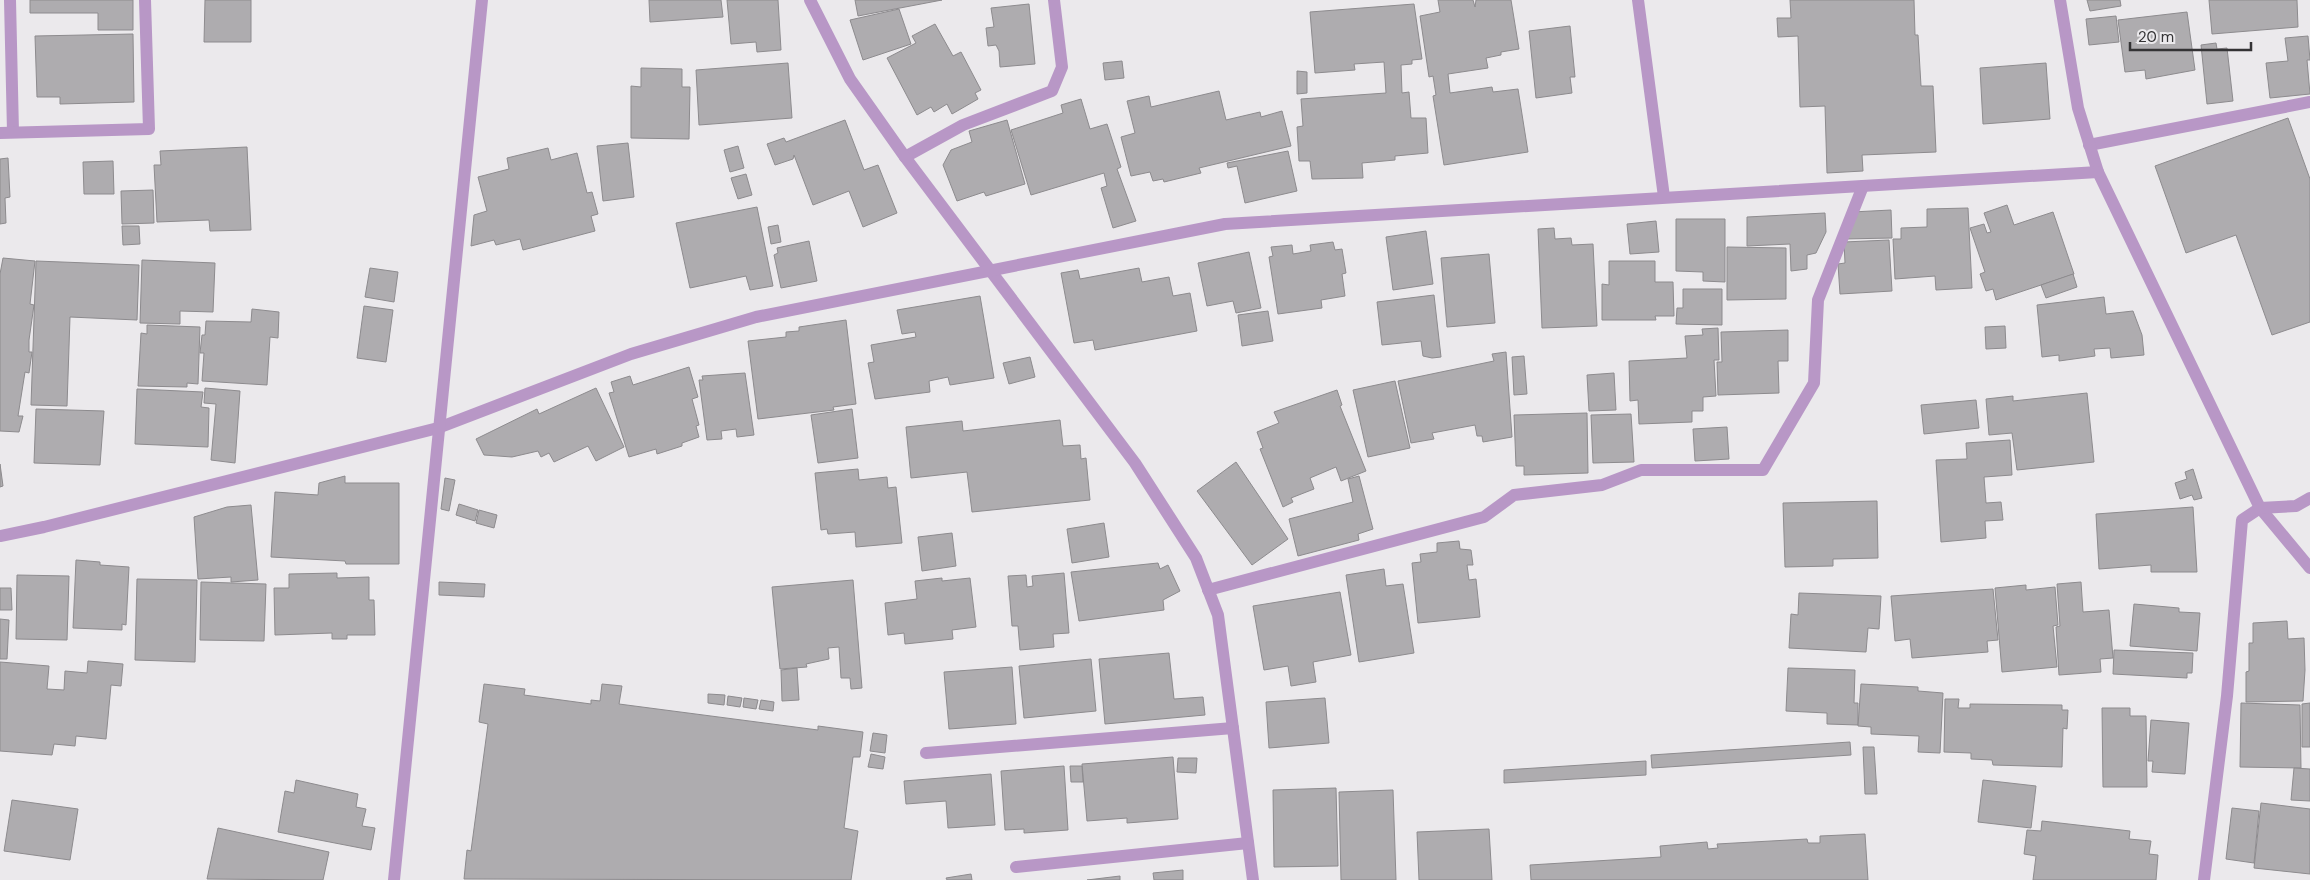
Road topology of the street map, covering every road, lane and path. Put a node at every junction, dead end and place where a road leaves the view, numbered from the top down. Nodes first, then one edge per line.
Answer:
1 (10, 0) edge
2 (145, 0) edge
3 (482, 0) edge
4 (810, 0) edge
5 (1054, 0) edge
6 (1638, 0) edge
7 (2060, 0) edge
8 (2310, 102) edge
9 (6, 133) edge
10 (2089, 145) junction
11 (905, 157) junction
12 (2098, 172) junction
13 (1863, 186) junction
14 (1664, 198) junction
15 (991, 269) junction
16 (438, 428) junction
17 (2310, 498) edge
18 (2260, 508) junction
19 (0, 536) edge
20 (2310, 568) edge
21 (1208, 590) junction
22 (1233, 728) junction
23 (926, 753) dead end
24 (1248, 843) junction
25 (1016, 868) dead end
26 (394, 880) edge
27 (1253, 880) edge
28 (2204, 880) edge

1 - 9 street
2 - 9 street
3 - 16 street
4 - 11 street
5 - 11 street
6 - 14 street
7 - 10 street
8 - 10 street
10 - 12 street
11 - 15 street
12 - 13 street
12 - 18 street
13 - 14 street
13 - 21 street
14 - 15 street
15 - 16 street
15 - 21 street
16 - 19 street
16 - 26 street
17 - 18 street
18 - 20 street
18 - 28 street
21 - 22 street
22 - 23 street
22 - 24 street
24 - 25 street
24 - 27 street

